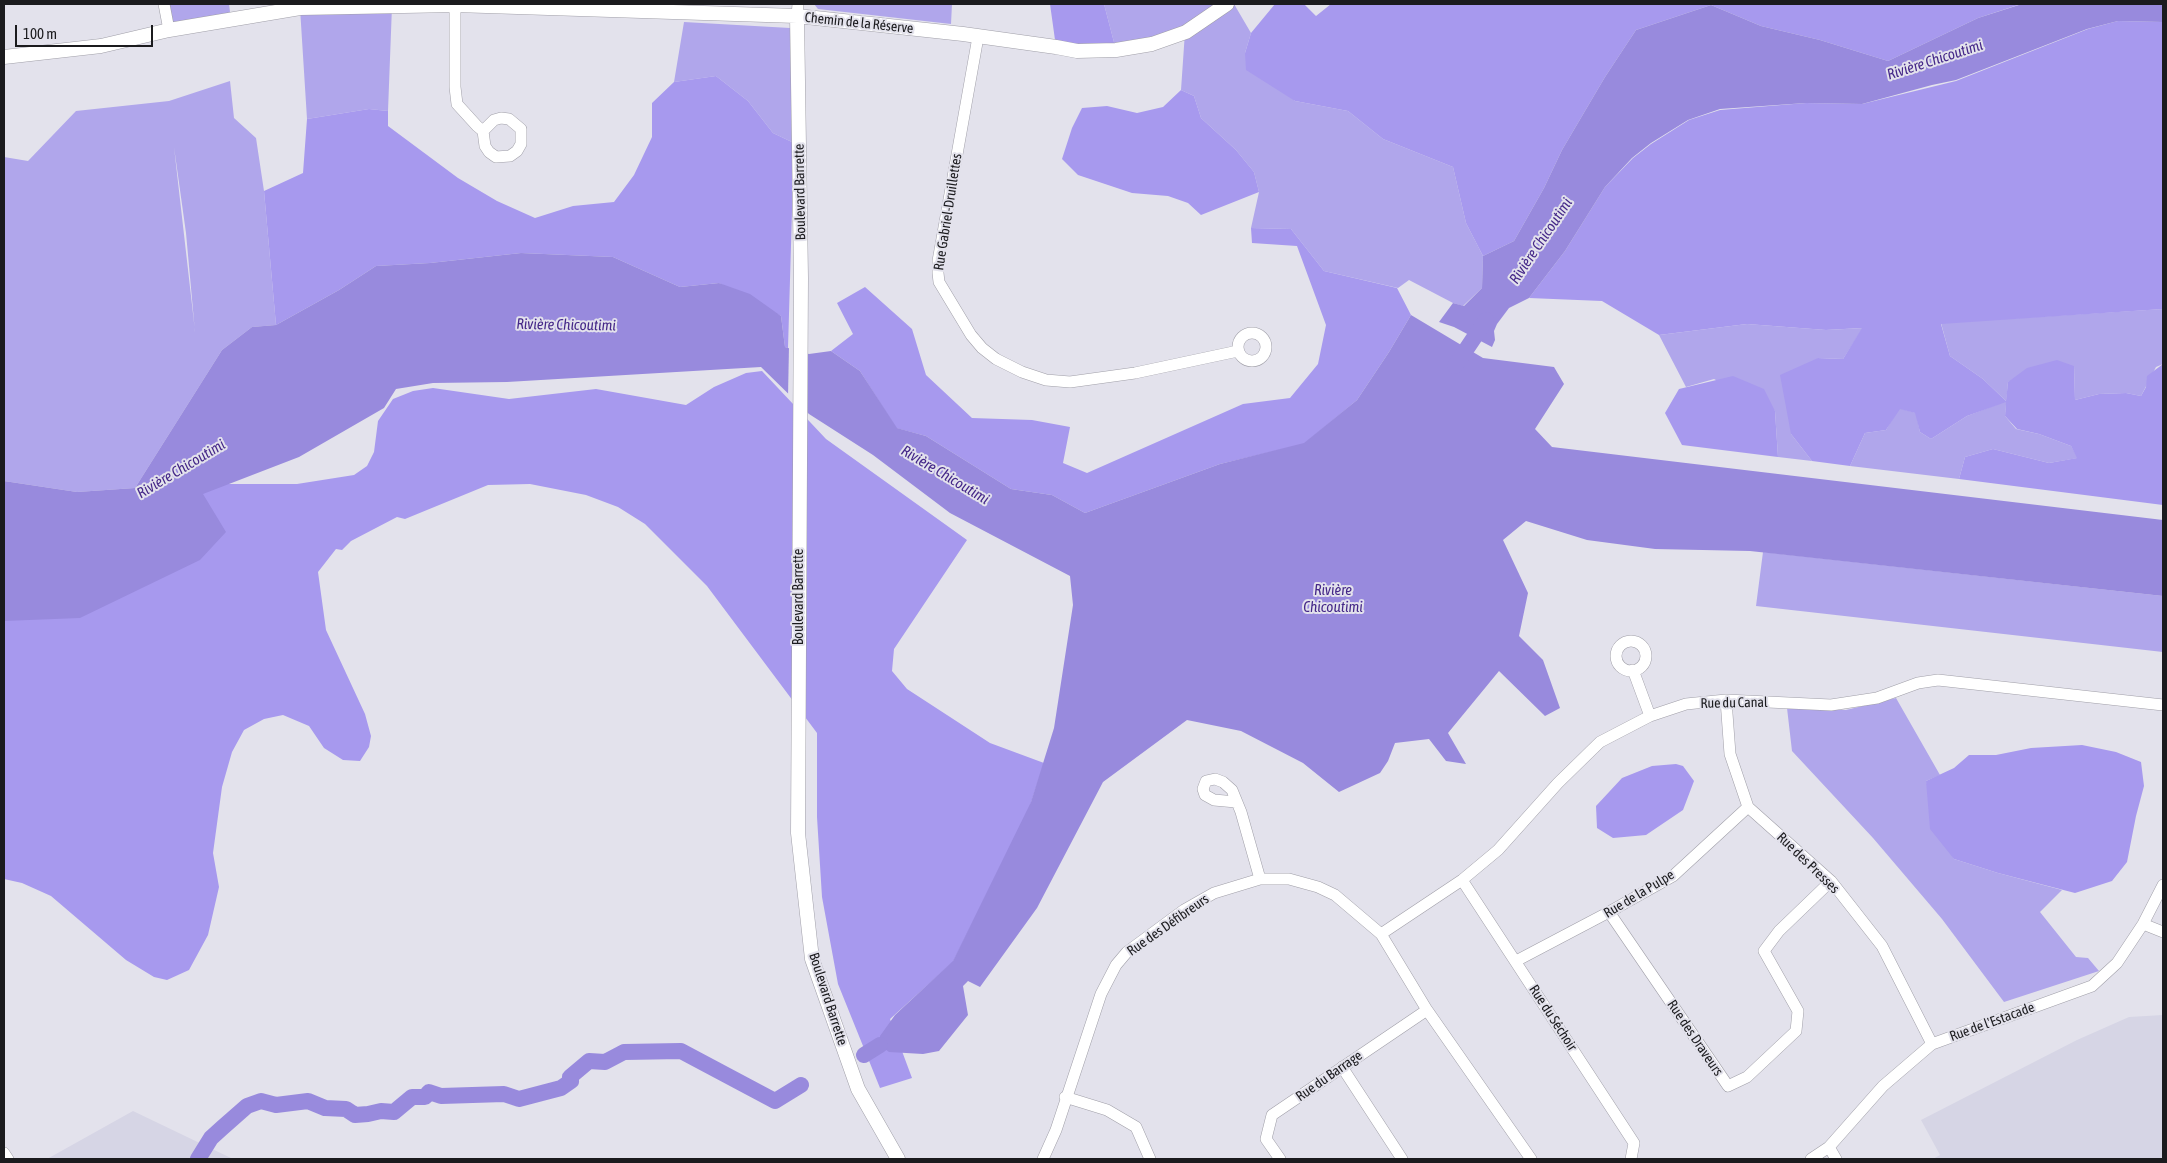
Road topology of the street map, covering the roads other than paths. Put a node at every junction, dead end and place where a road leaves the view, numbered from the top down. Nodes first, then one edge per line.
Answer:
1 (164, 4) edge
2 (455, 4) edge
3 (1227, 4) edge
4 (798, 10) edge
5 (169, 30) junction
6 (978, 37) junction
7 (4, 57) edge
8 (484, 131) dead end
9 (1238, 351) dead end
10 (1633, 670) dead end
11 (1726, 700) junction
12 (2163, 705) edge
13 (1650, 716) junction
14 (1236, 802) dead end
15 (1748, 807) junction
16 (1260, 880) junction
17 (1462, 880) junction
18 (1830, 882) junction
19 (2163, 885) edge
20 (1609, 912) junction
21 (2143, 924) junction
22 (2163, 932) edge
23 (1381, 934) junction
24 (1516, 961) junction
25 (1427, 1010) junction
26 (1932, 1044) junction
27 (1342, 1066) junction
28 (1065, 1097) junction
29 (1829, 1147) junction
30 (4, 1153) edge
31 (8, 1159) edge
32 (898, 1159) edge
33 (1043, 1159) edge
34 (1150, 1159) edge
35 (1280, 1159) edge
36 (1402, 1159) edge
37 (1531, 1159) edge
38 (1631, 1159) edge
39 (1811, 1159) edge
40 (1836, 1159) edge

1 - 5 street
2 - 4 street, Chemin de la Réserve
2 - 5 street, Chemin de la Réserve
2 - 8 street
3 - 6 street, Chemin de la Réserve
4 - 6 street, Chemin de la Réserve
4 - 32 street, Boulevard Barrette
5 - 7 street, Chemin de la Réserve
6 - 9 street, Rue Gabriel-Druillettes
10 - 13 street
11 - 12 street, Rue du Canal
11 - 13 street, Rue du Canal
11 - 15 street, Rue des Presses
13 - 17 street, Rue du Canal
14 - 16 street
15 - 18 street, Rue des Presses
15 - 20 street, Rue de la Pulpe
16 - 23 street, Rue des Défibreurs
16 - 28 street, Rue des Défibreurs
17 - 23 street, Rue du Canal
17 - 24 street, Rue du Séchoir
18 - 20 street, Rue des Draveurs
18 - 26 street, Rue des Presses
19 - 21 street, Rue de l'Estacade
20 - 24 street, Rue de la Pulpe
21 - 22 street
21 - 26 street, Rue de l'Estacade
23 - 25 street, Rue des Défibreurs
24 - 38 street, Rue du Séchoir
25 - 27 street, Rue du Barrage
25 - 37 street, Rue des Défibreurs
26 - 29 street, Rue de l'Estacade
27 - 35 street, Rue du Barrage
27 - 36 street
28 - 33 street, Rue des Défibreurs
28 - 34 street
29 - 39 street, Rue de l'Estacade
29 - 40 street
30 - 31 street

